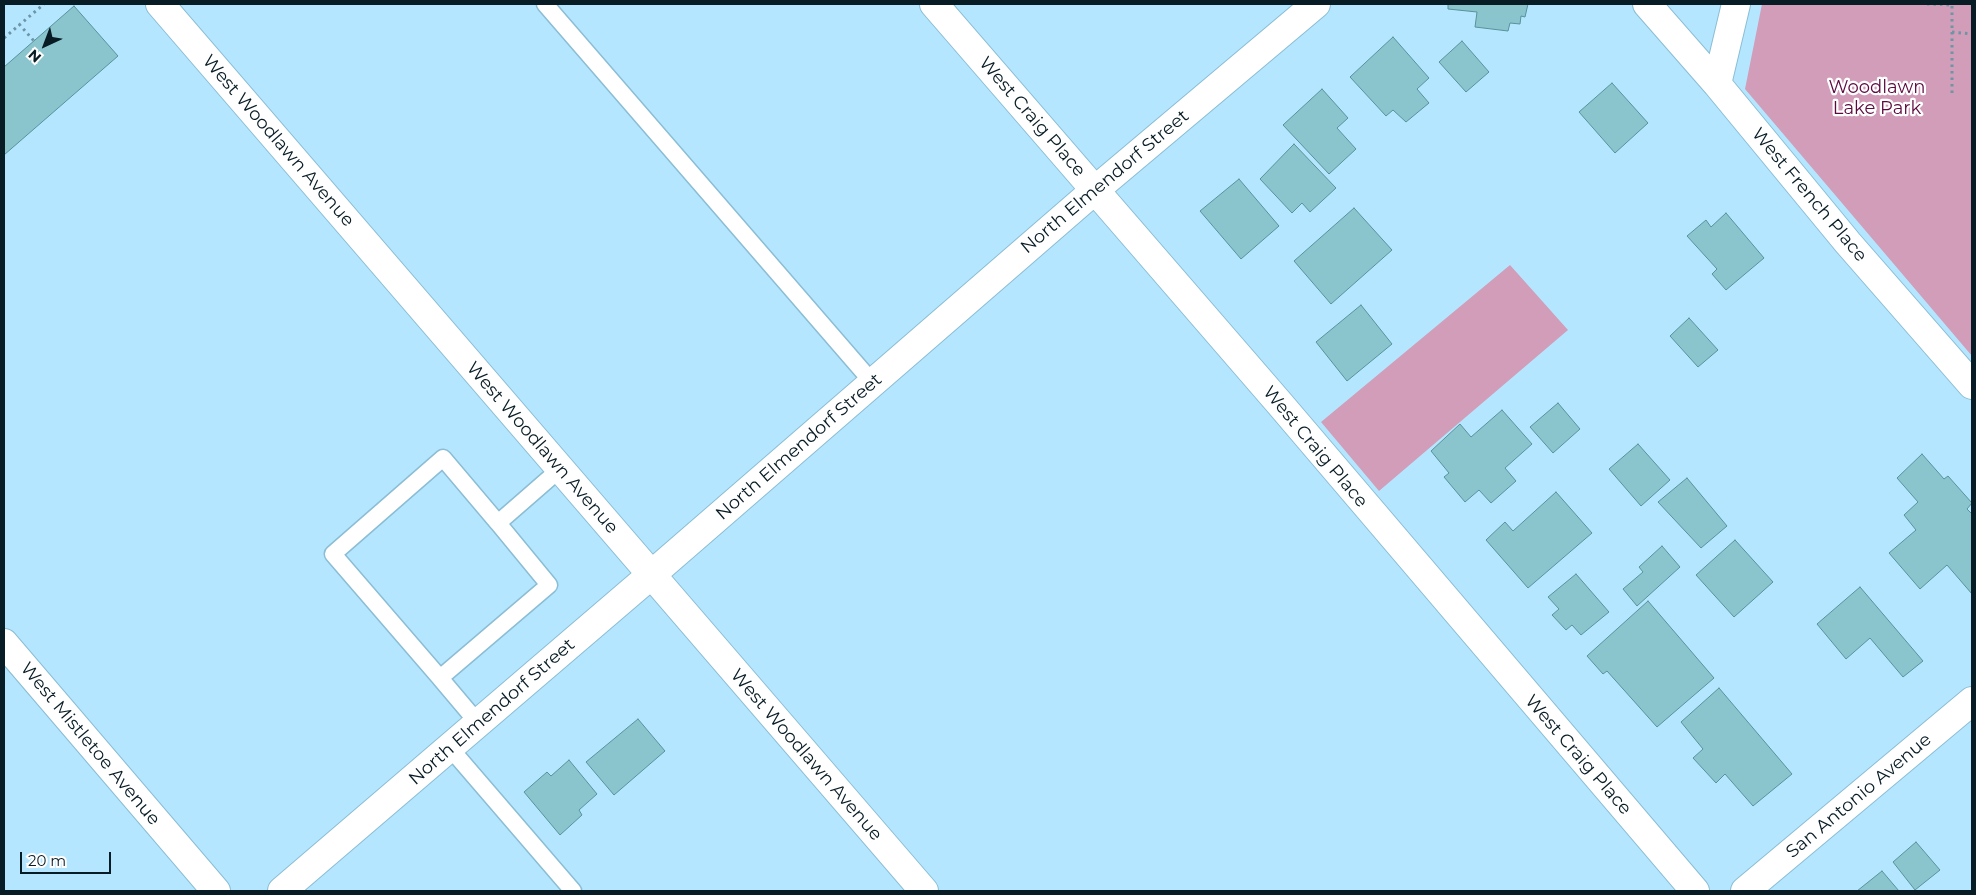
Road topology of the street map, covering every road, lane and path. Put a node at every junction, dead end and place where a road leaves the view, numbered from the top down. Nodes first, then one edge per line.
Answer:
1 (44, 4) edge
2 (160, 4) edge
3 (545, 4) edge
4 (934, 4) edge
5 (1316, 4) edge
6 (1647, 4) edge
7 (1736, 4) edge
8 (1928, 4) edge
9 (1945, 4) edge
10 (20, 24) junction
11 (1952, 32) junction
12 (1972, 34) edge
13 (4, 38) edge
14 (34, 41) dead end
15 (1717, 84) junction
16 (1952, 97) dead end
17 (1095, 190) junction
18 (873, 383) junction
19 (1972, 385) edge
20 (560, 468) junction
21 (498, 524) junction
22 (651, 575) junction
23 (4, 643) edge
24 (440, 678) junction
25 (1972, 701) edge
26 (478, 724) junction
27 (450, 748) junction
28 (216, 891) edge
29 (282, 891) edge
30 (573, 891) edge
31 (924, 891) edge
32 (1695, 891) edge
33 (1745, 891) edge

1 - 10 path
2 - 20 street, West Woodlawn Avenue
3 - 18 lane
4 - 17 street, West Craig Place
5 - 17 street, North Elmendorf Street
6 - 15 street, West French Place
7 - 15 street
8 - 9 path
9 - 11 path
10 - 13 path
10 - 14 path
11 - 12 path
11 - 16 path
15 - 19 street, West French Place
17 - 18 street, North Elmendorf Street
17 - 32 street, West Craig Place
18 - 22 street, North Elmendorf Street
20 - 21 lane
20 - 22 street, West Woodlawn Avenue
21 - 24 lane
21 - 24 lane
22 - 26 street, North Elmendorf Street
22 - 31 street, West Woodlawn Avenue
23 - 28 street, West Mistletoe Avenue
24 - 26 lane
25 - 33 street, San Antonio Avenue
26 - 27 street, North Elmendorf Street
27 - 29 street, North Elmendorf Street
27 - 30 lane

